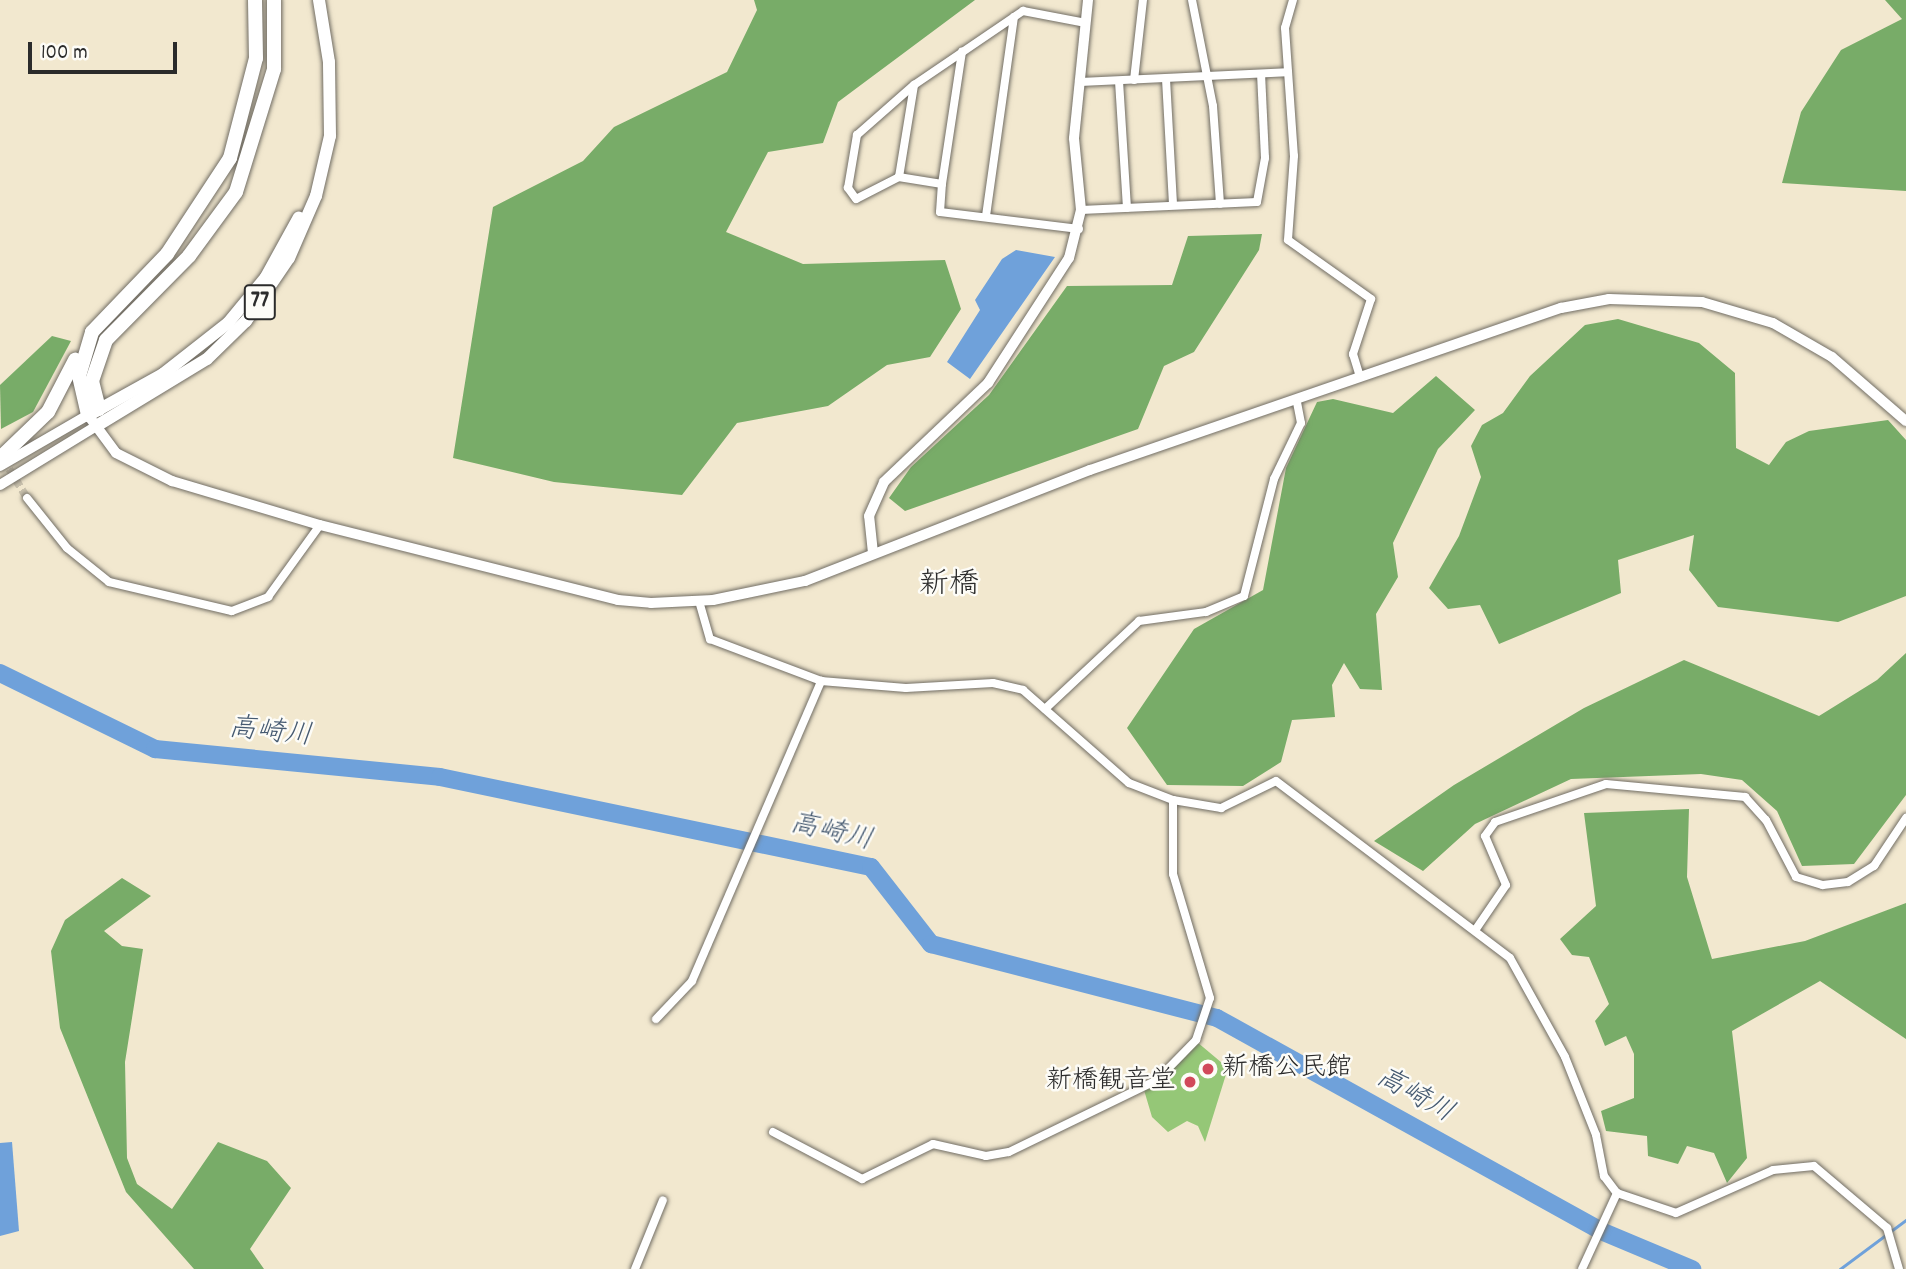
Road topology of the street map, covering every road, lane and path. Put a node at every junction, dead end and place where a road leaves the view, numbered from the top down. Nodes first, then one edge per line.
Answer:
1 (255, 0) edge
2 (274, 0) edge
3 (319, 0) edge
4 (1088, 0) edge
5 (1143, 0) edge
6 (1192, 0) edge
7 (1293, 0) edge
8 (1014, 17) junction
9 (1086, 23) junction
10 (962, 52) junction
11 (1288, 72) junction
12 (1261, 74) junction
13 (1208, 78) junction
14 (1166, 79) junction
15 (1134, 80) junction
16 (1119, 81) junction
17 (1079, 82) junction
18 (914, 85) junction
19 (899, 177) junction
20 (942, 184) junction
21 (1220, 204) junction
22 (1172, 205) junction
23 (1127, 208) junction
24 (1081, 210) junction
25 (986, 216) junction
26 (1079, 229) junction
27 (92, 332) junction
28 (1360, 377) junction
29 (1297, 402) junction
30 (95, 417) junction
31 (1906, 421) edge
32 (0, 458) edge
33 (0, 466) edge
34 (0, 485) edge
35 (27, 498) tunnel mouth
36 (320, 525) junction
37 (873, 553) junction
38 (699, 601) junction
39 (821, 681) junction
40 (1045, 709) junction
41 (1174, 800) junction
42 (1906, 818) edge
43 (1476, 929) junction
44 (656, 1019) dead end
45 (774, 1132) dead end
46 (1617, 1193) junction
47 (663, 1200) dead end
48 (635, 1269) edge
49 (1582, 1269) edge
50 (1899, 1269) edge

1 - 27 highway
2 - 30 highway
3 - 30 main road, 77
4 - 9 street
5 - 15 street
6 - 13 street
7 - 11 street
8 - 9 street
8 - 10 street
8 - 25 street
9 - 17 street
10 - 18 street
10 - 20 street
11 - 12 street
11 - 28 street
12 - 13 street
12 - 21 street
13 - 14 street
13 - 21 street
14 - 15 street
14 - 22 street
15 - 16 street
16 - 17 street
16 - 23 street
17 - 24 street
18 - 19 street
18 - 19 street
19 - 20 street
20 - 25 street
21 - 22 street
22 - 23 street
23 - 24 street
24 - 26 street
25 - 26 street
26 - 37 street
27 - 30 highway
27 - 32 highway
28 - 29 street
28 - 31 street
29 - 37 street
29 - 40 street
30 - 33 street
30 - 34 street
30 - 36 street
35 - 36 street
36 - 38 street
37 - 38 street
38 - 39 street
39 - 40 street
39 - 44 street
40 - 41 street
41 - 43 street
41 - 45 street
42 - 43 street
43 - 46 street
46 - 49 street
46 - 50 street
47 - 48 street

